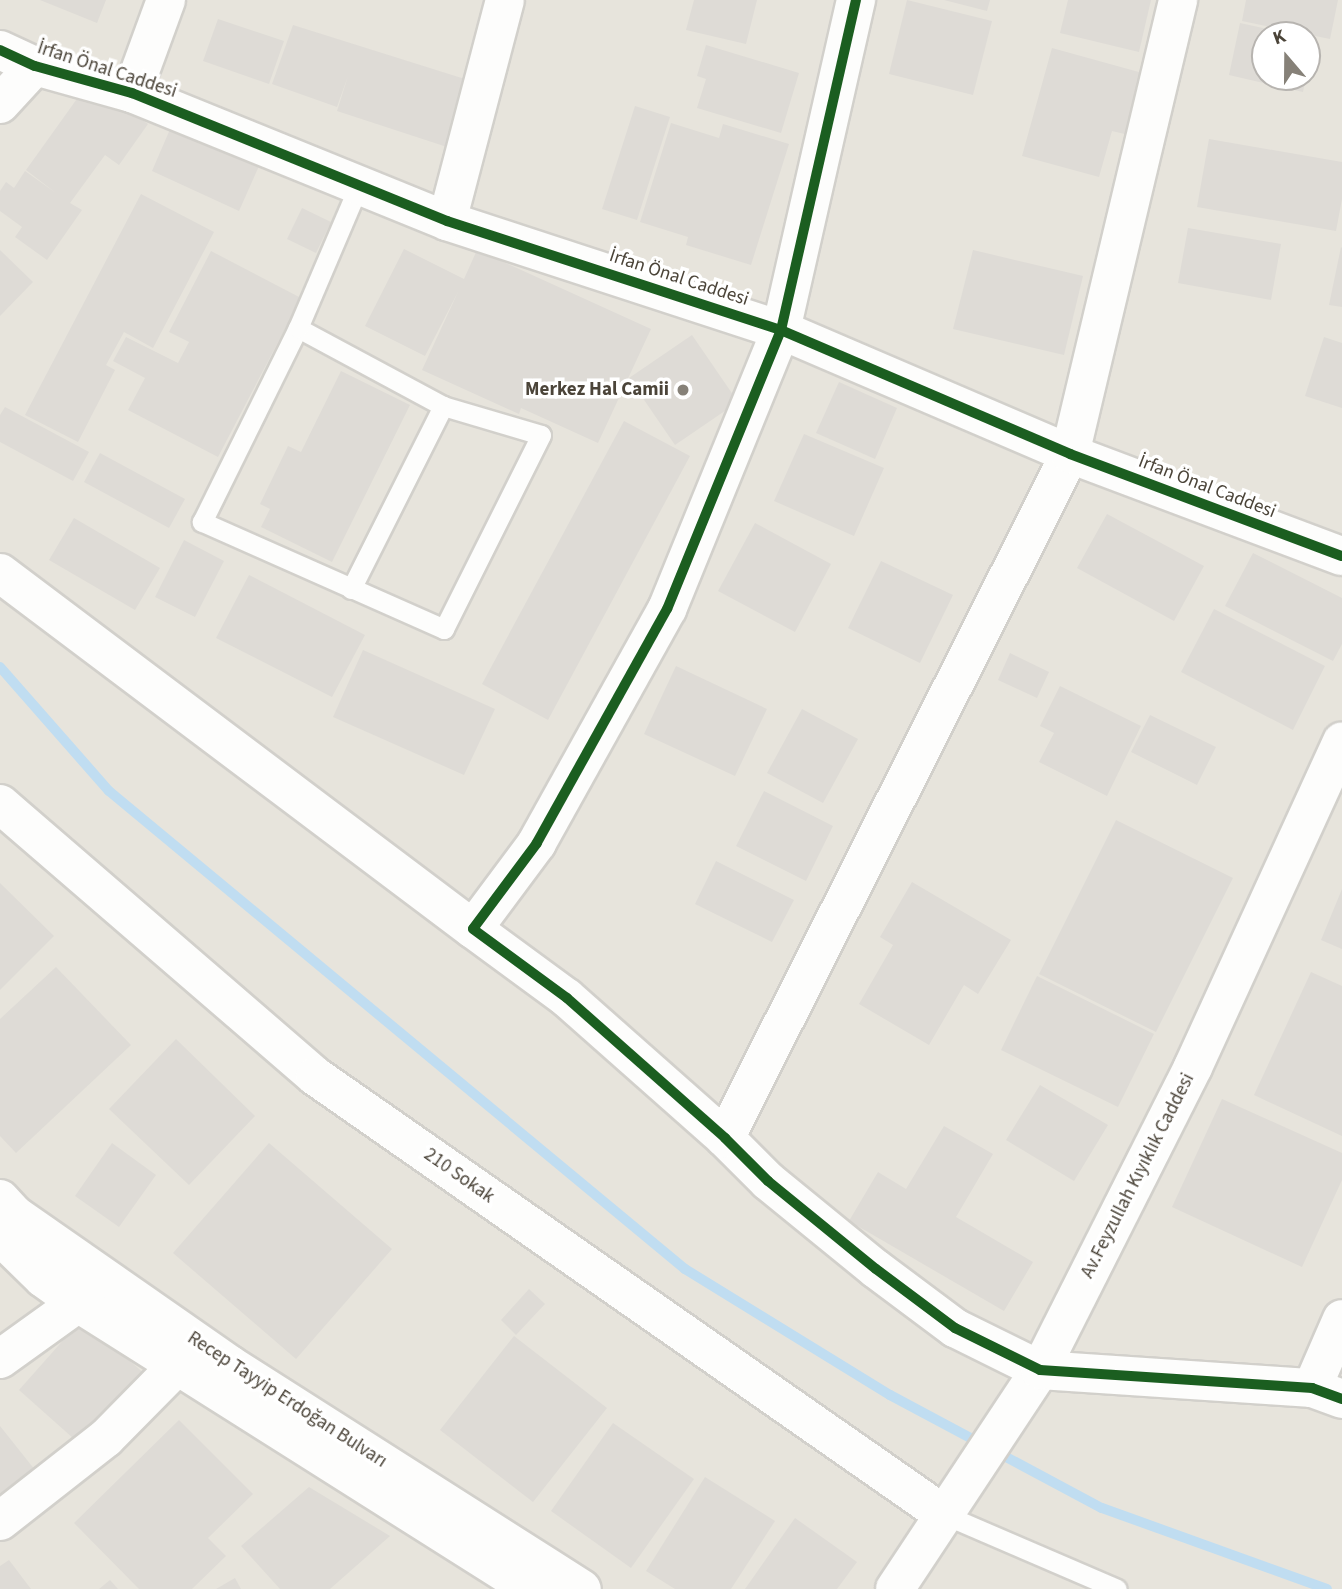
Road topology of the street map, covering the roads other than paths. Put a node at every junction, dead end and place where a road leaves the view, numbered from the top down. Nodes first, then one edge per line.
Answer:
1 (166, 0) edge
2 (505, 0) edge
3 (856, 0) edge
4 (1178, 0) edge
5 (0, 50) edge
6 (35, 66) junction
7 (131, 93) junction
8 (0, 104) edge
9 (359, 185) junction
10 (447, 221) junction
11 (299, 328) junction
12 (781, 330) junction
13 (443, 406) junction
14 (1070, 454) junction
15 (1342, 556) edge
16 (0, 573) edge
17 (351, 589) junction
18 (1342, 742) edge
19 (0, 804) edge
20 (473, 929) junction
21 (725, 1138) junction
22 (0, 1199) edge
23 (0, 1236) edge
24 (78, 1303) junction
25 (1342, 1319) edge
26 (0, 1359) edge
27 (178, 1365) junction
28 (1040, 1370) junction
29 (1327, 1394) edge
30 (943, 1514) junction
31 (0, 1521) edge
32 (531, 1589) edge
33 (582, 1589) edge
34 (895, 1589) edge
35 (1117, 1589) edge

1 - 7 street
2 - 10 street
3 - 12 street
4 - 14 street
5 - 6 street, İrfan Önal Caddesi
6 - 7 street, İrfan Önal Caddesi
6 - 8 street
7 - 9 street, İrfan Önal Caddesi
9 - 10 street, İrfan Önal Caddesi
9 - 11 lane
10 - 12 street, İrfan Önal Caddesi
11 - 13 lane
11 - 17 lane
12 - 14 street, İrfan Önal Caddesi
12 - 20 street
13 - 17 lane
13 - 17 lane
14 - 15 street, İrfan Önal Caddesi
14 - 21 street
16 - 20 street
18 - 28 street, Av.Feyzullah Kıyıklık Caddesi
19 - 30 street, 210 Sokak
20 - 21 street
21 - 28 street
22 - 33 street, Recep Tayyip Erdoğan Bulvarı
23 - 24 street, Recep Tayyip Erdoğan Bulvarı
24 - 26 street
24 - 27 street, Recep Tayyip Erdoğan Bulvarı
25 - 29 street
27 - 31 street
27 - 32 street, Recep Tayyip Erdoğan Bulvarı
28 - 29 street
28 - 30 street, Av.Feyzullah Kıyıklık Caddesi
30 - 34 street, Av.Feyzullah Kıyıklık Caddesi
30 - 35 lane

